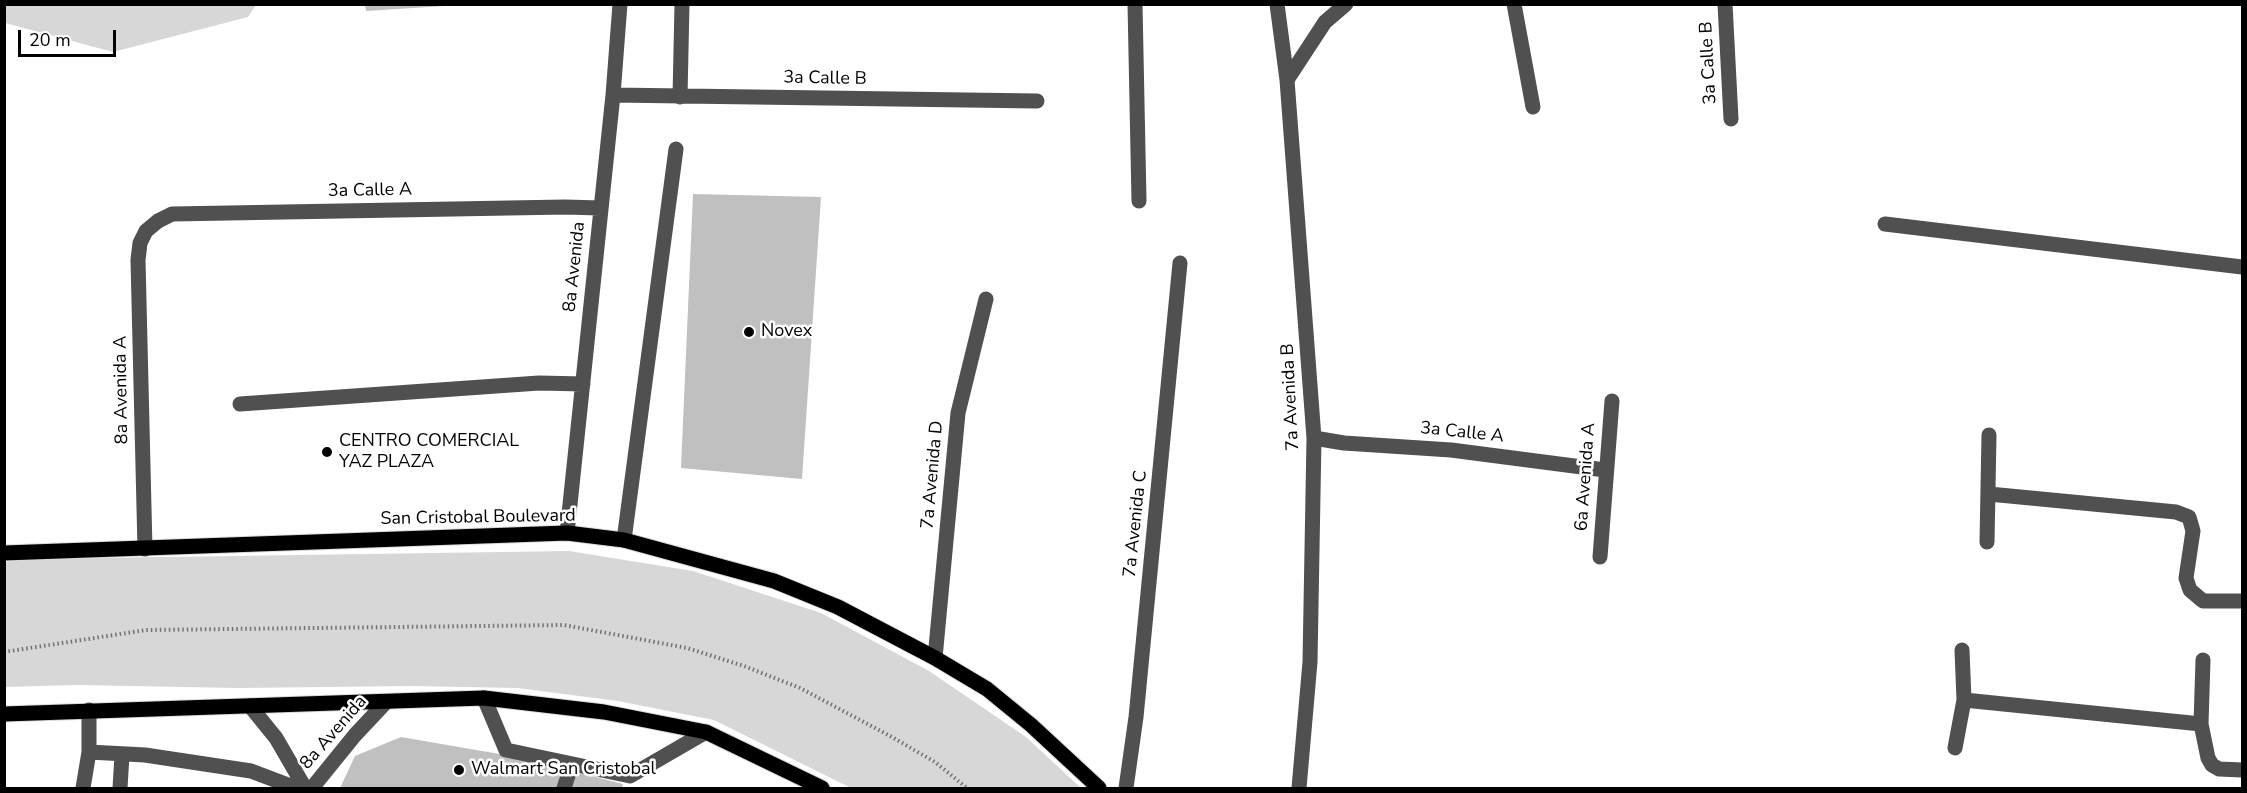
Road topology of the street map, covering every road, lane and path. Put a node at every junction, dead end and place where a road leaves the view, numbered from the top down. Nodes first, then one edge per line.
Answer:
1 (620, 4) edge
2 (682, 4) edge
3 (1135, 4) edge
4 (1277, 4) edge
5 (1346, 4) edge
6 (1514, 4) edge
7 (1725, 4) edge
8 (1287, 80) junction
9 (613, 95) junction
10 (680, 97) junction
11 (1037, 101) dead end
12 (1533, 107) dead end
13 (1731, 119) dead end
14 (676, 149) dead end
15 (1139, 201) dead end
16 (600, 208) junction
17 (1885, 224) dead end
18 (146, 231) joint
19 (1180, 263) dead end
20 (2242, 267) edge
21 (986, 299) dead end
22 (583, 384) junction
23 (1612, 400) dead end
24 (240, 404) dead end
25 (1989, 435) dead end
26 (1314, 438) junction
27 (1605, 470) junction
28 (1989, 494) junction
29 (567, 533) junction
30 (624, 540) junction
31 (1987, 542) dead end
32 (145, 549) junction
33 (40, 552) junction
34 (4, 553) edge
35 (1600, 557) dead end
36 (4, 565) edge
37 (2242, 601) edge
38 (1962, 650) dead end
39 (4, 651) edge
40 (935, 658) junction
41 (2203, 660) dead end
42 (484, 698) junction
43 (1964, 700) junction
44 (386, 702) junction
45 (250, 706) junction
46 (88, 710) junction
47 (4, 714) edge
48 (2201, 724) junction
49 (706, 732) junction
50 (1955, 748) dead end
51 (89, 752) junction
52 (122, 755) junction
53 (572, 764) junction
54 (2242, 770) edge
55 (83, 789) edge
56 (120, 789) edge
57 (296, 789) edge
58 (305, 789) edge
59 (312, 789) edge
60 (564, 789) edge
61 (822, 789) edge
62 (967, 789) edge
63 (1099, 789) edge
64 (1126, 789) edge
65 (1299, 789) edge

1 - 9 street, 8a Avenida
2 - 10 street
3 - 15 street
4 - 8 street, 7a Avenida B
5 - 8 street
6 - 12 street
7 - 13 street, 3a Calle B
8 - 26 street, 7a Avenida B
9 - 10 street, 3a Calle B
9 - 16 street, 8a Avenida
10 - 11 street, 3a Calle B
14 - 30 street
16 - 18 street, 3a Calle A
16 - 22 street, 8a Avenida
17 - 20 street
18 - 32 street, 8a Avenida A
19 - 64 street, 7a Avenida C
21 - 40 street, 7a Avenida D
22 - 24 street
22 - 29 street, 8a Avenida
23 - 27 street, 6a Avenida A
25 - 28 street
26 - 27 street, 3a Calle A
26 - 65 street, 7a Avenida B
27 - 35 street, 6a Avenida A
28 - 31 street
28 - 37 street
29 - 30 main road, San Cristobal Boulevard
29 - 32 main road, San Cristobal Boulevard
30 - 40 main road, San Cristobal Boulevard
32 - 33 main road, San Cristobal Boulevard
33 - 34 main road, San Cristobal Boulevard
33 - 36 main road
38 - 43 street
39 - 62 path
40 - 63 main road, San Cristobal Boulevard
41 - 48 street
42 - 44 main road
42 - 49 main road
42 - 53 street
43 - 48 street
43 - 50 street
44 - 45 main road
44 - 59 street, 8a Avenida
45 - 46 main road
45 - 58 street, 8a Avenida
46 - 47 main road
46 - 51 street
48 - 54 street
49 - 53 street
49 - 61 main road
51 - 52 street
51 - 55 street
52 - 56 street
52 - 57 street
53 - 60 street

